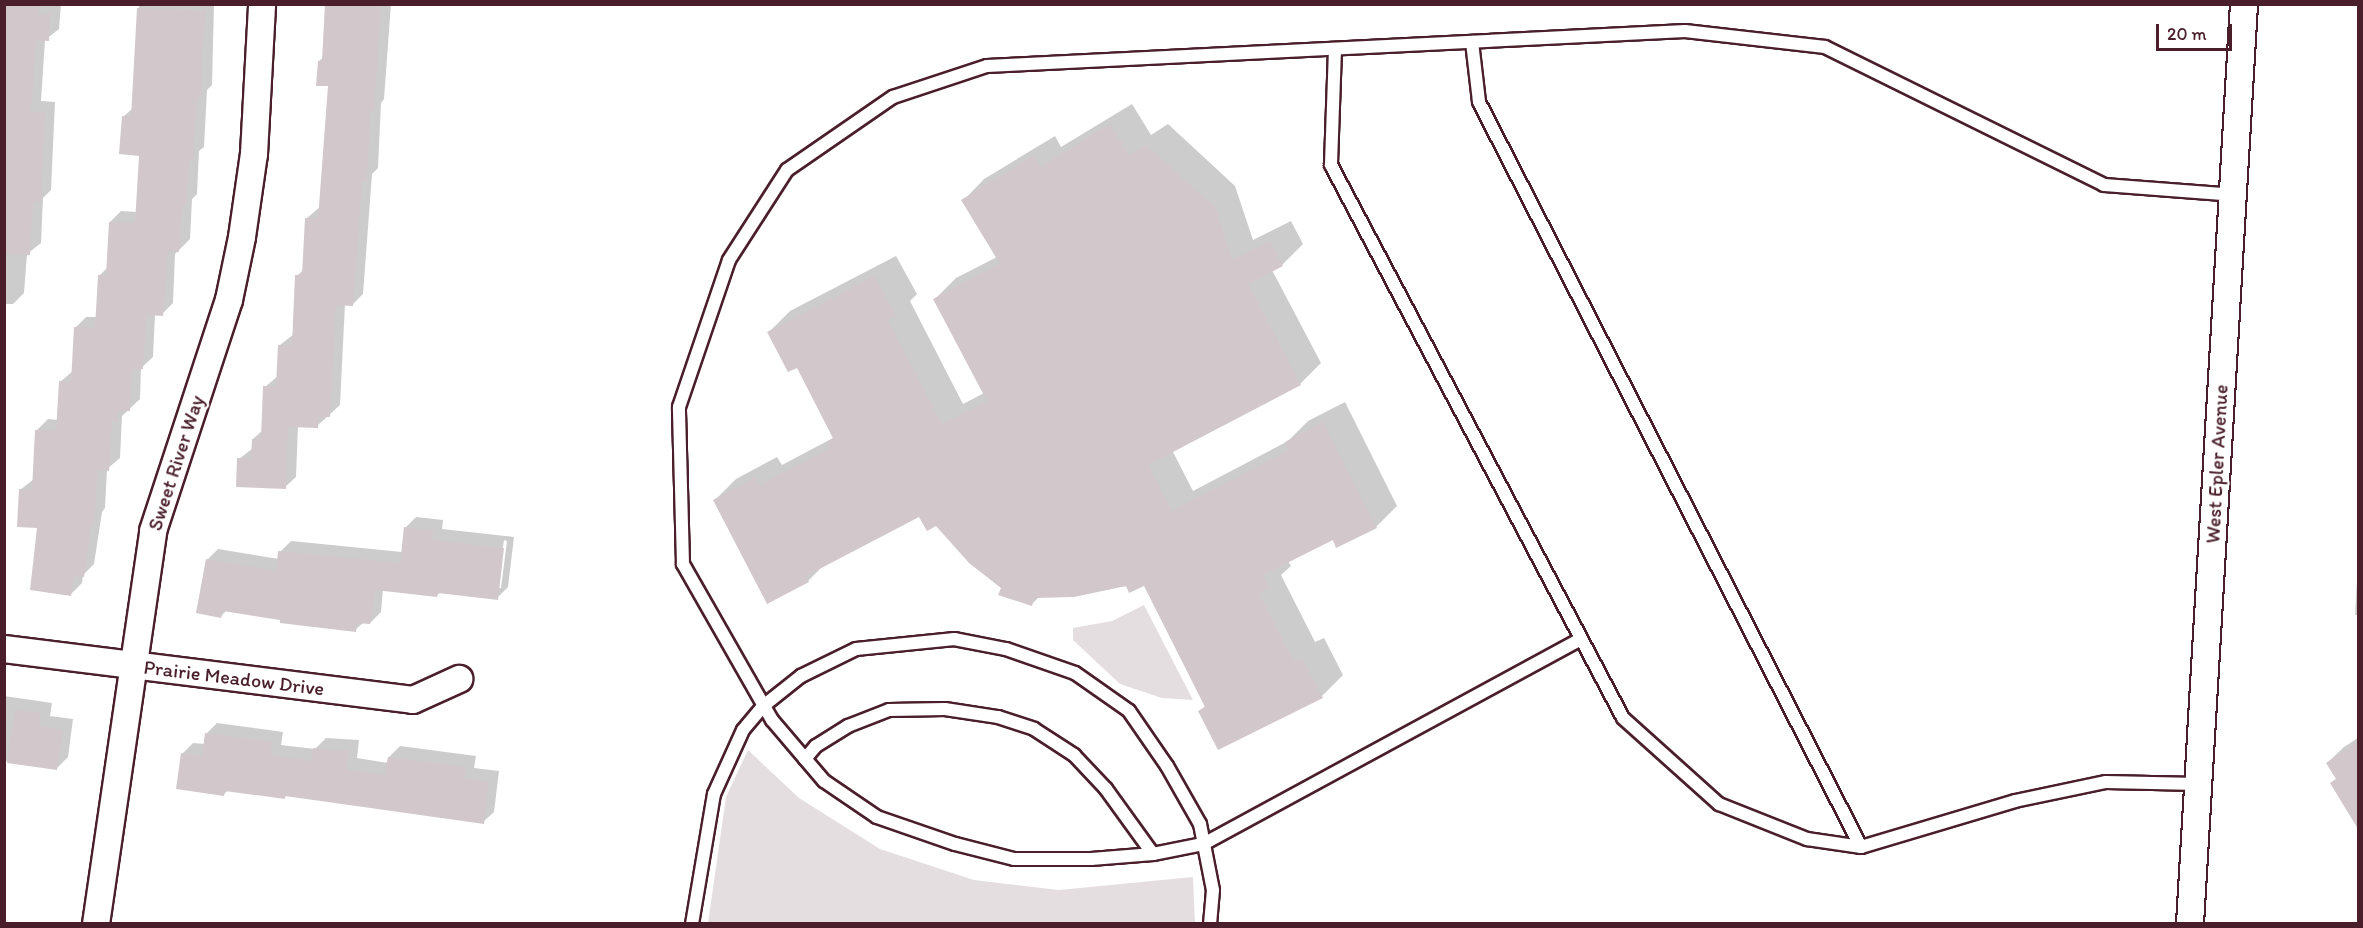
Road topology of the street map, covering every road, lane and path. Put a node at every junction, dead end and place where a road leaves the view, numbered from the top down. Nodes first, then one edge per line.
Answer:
1 (262, 4) edge
2 (2244, 4) edge
3 (1472, 42) junction
4 (1335, 48) junction
5 (2233, 195) junction
6 (1581, 639) junction
7 (4, 649) edge
8 (135, 665) junction
9 (459, 680) dead end
10 (762, 707) junction
11 (805, 759) junction
12 (2198, 784) junction
13 (1203, 844) junction
14 (1861, 847) junction
15 (1153, 854) junction
16 (96, 924) edge
17 (692, 924) edge
18 (1210, 924) edge
19 (2190, 924) edge

1 - 8 street, Sweet River Way
2 - 5 street, West Epler Avenue
3 - 4 lane
3 - 5 lane
3 - 14 lane
4 - 6 lane
4 - 10 lane
5 - 12 street, West Epler Avenue
6 - 13 lane
6 - 14 lane
7 - 8 street, Prairie Meadow Drive
8 - 9 street, Prairie Meadow Drive
8 - 16 street, Sweet River Way
10 - 11 lane
10 - 13 lane
10 - 17 lane
11 - 15 lane
11 - 15 lane
12 - 14 lane
12 - 19 street, West Epler Avenue
13 - 15 lane
13 - 18 lane

